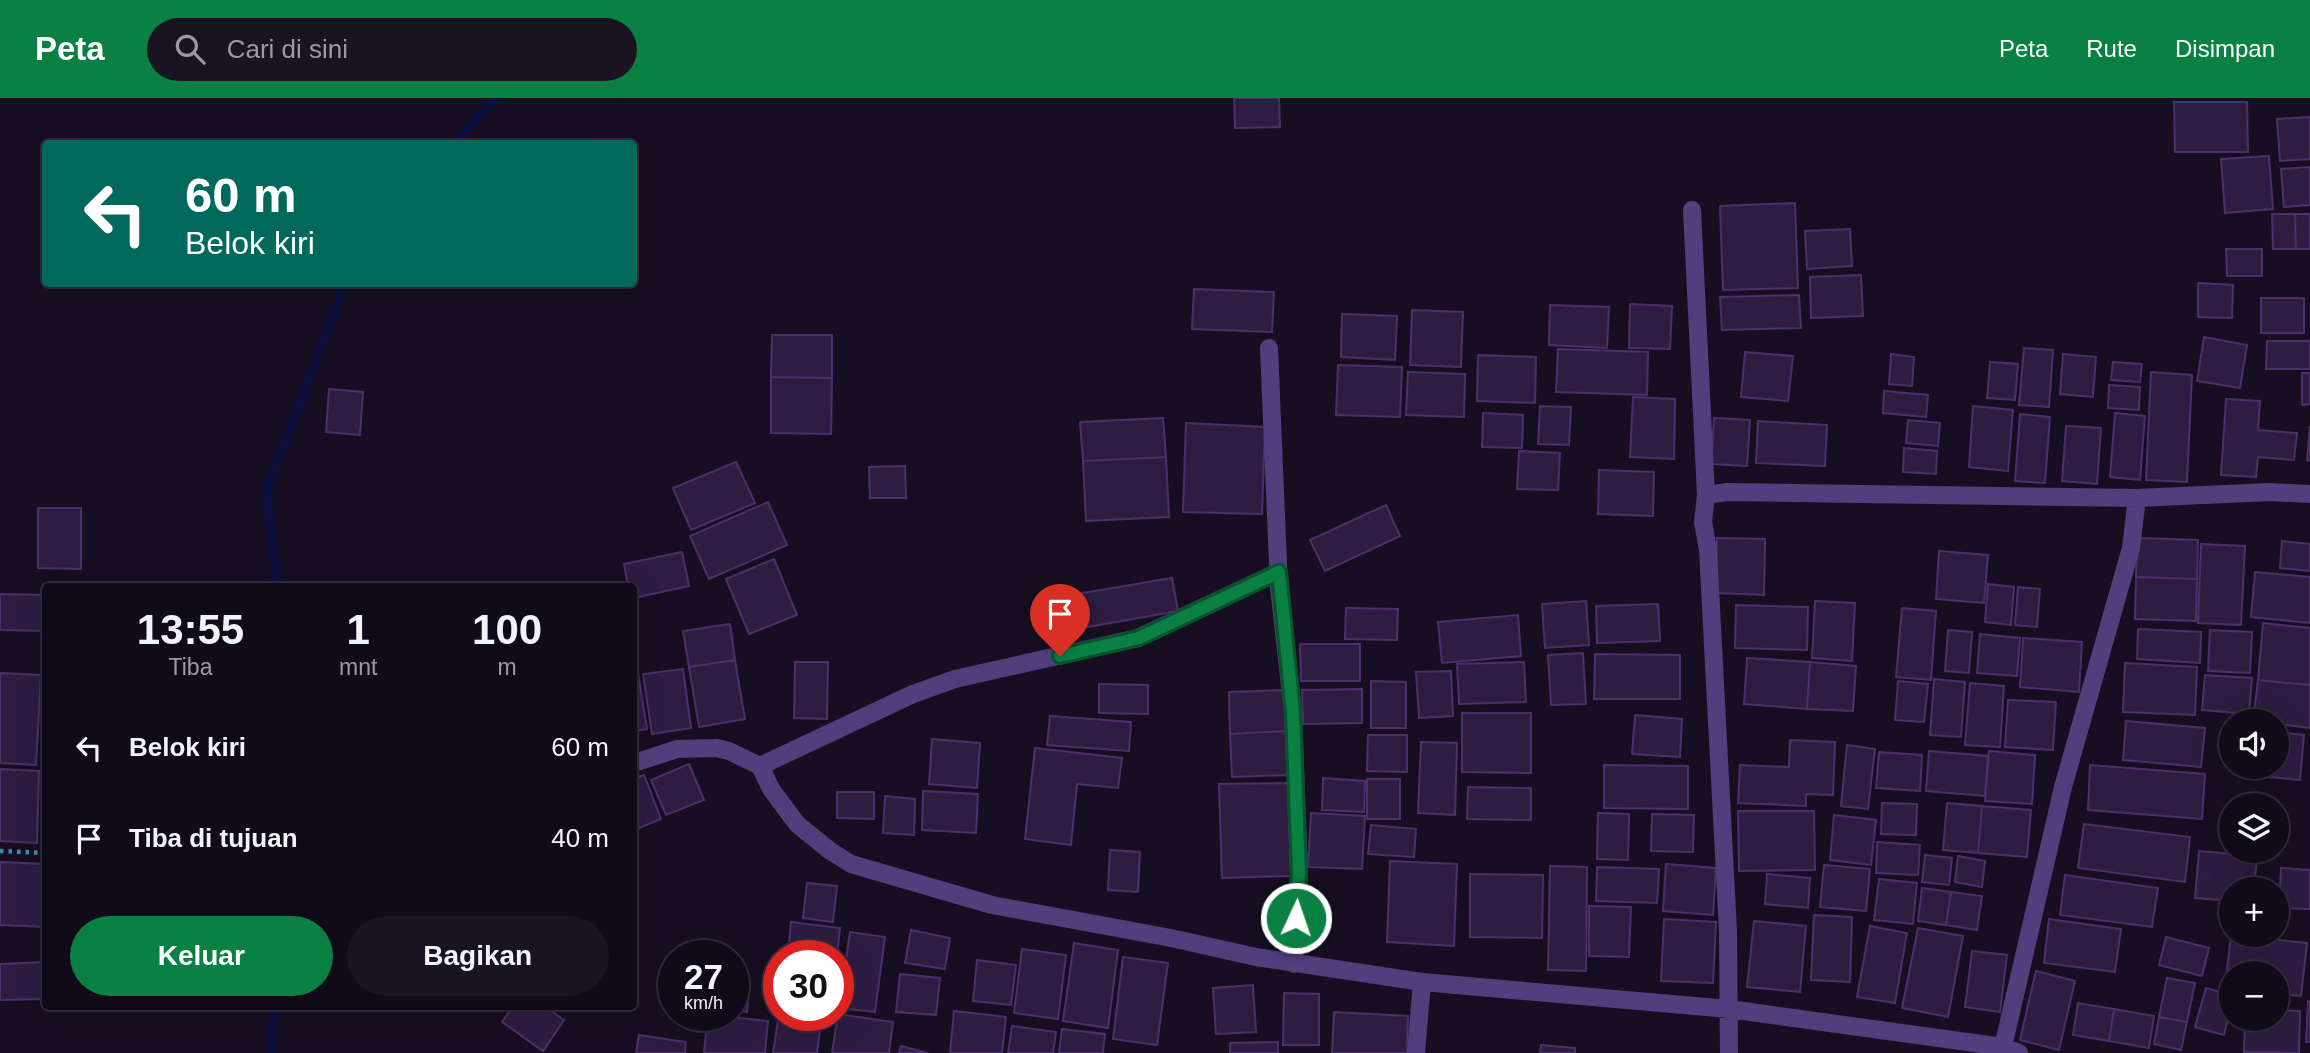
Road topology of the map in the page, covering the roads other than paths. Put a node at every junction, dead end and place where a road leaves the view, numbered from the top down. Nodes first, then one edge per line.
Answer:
1 (1692, 210) dead end
2 (1269, 348) dead end
3 (2310, 494) edge
4 (1706, 495) junction
5 (2137, 498) junction
6 (1279, 580) junction
7 (637, 762) edge
8 (760, 766) junction
9 (1294, 964) junction
10 (1422, 982) junction
11 (1730, 1009) junction
12 (2011, 1050) edge
13 (1416, 1053) edge
14 (1729, 1053) edge

1 - 4 street
2 - 6 street
3 - 5 street
4 - 5 street
4 - 11 street
5 - 12 street
6 - 8 street
6 - 9 street
7 - 8 street
8 - 9 street
9 - 10 street
10 - 11 street
10 - 13 street
11 - 12 street
11 - 14 street

